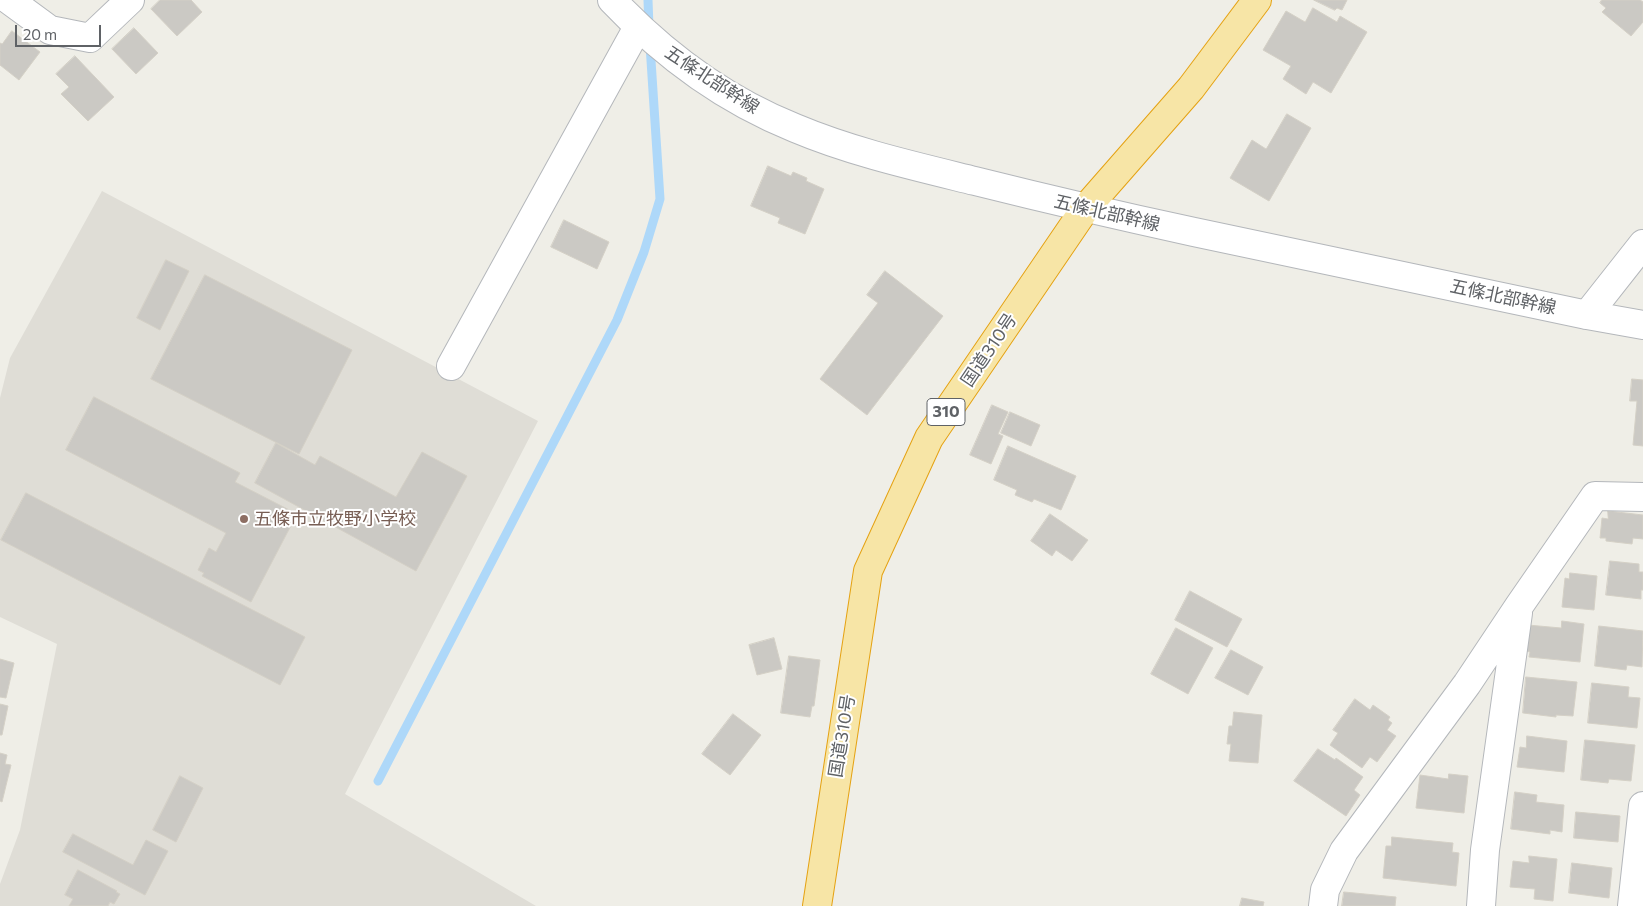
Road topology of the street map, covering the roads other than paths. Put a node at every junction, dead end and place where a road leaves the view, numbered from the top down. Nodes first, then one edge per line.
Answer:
1 (9, 0) edge
2 (130, 0) edge
3 (612, 0) edge
4 (1257, 0) edge
5 (638, 27) junction
6 (1084, 209) junction
7 (1643, 244) edge
8 (1587, 315) junction
9 (1643, 325) edge
10 (451, 366) dead end
11 (1643, 497) edge
12 (1519, 606) junction
13 (1643, 806) edge
14 (816, 906) edge
15 (1323, 906) edge
16 (1481, 906) edge
17 (1632, 906) edge

1 - 2 street
3 - 5 street, 五條北部幹線
4 - 6 highway, 国道310号 / 310
5 - 6 street, 五條北部幹線
5 - 10 street
6 - 8 street, 五條北部幹線
6 - 14 highway, 国道310号 / 310
7 - 8 street
8 - 9 street, 五條北部幹線
11 - 12 street
12 - 15 street
12 - 16 street
13 - 17 street

